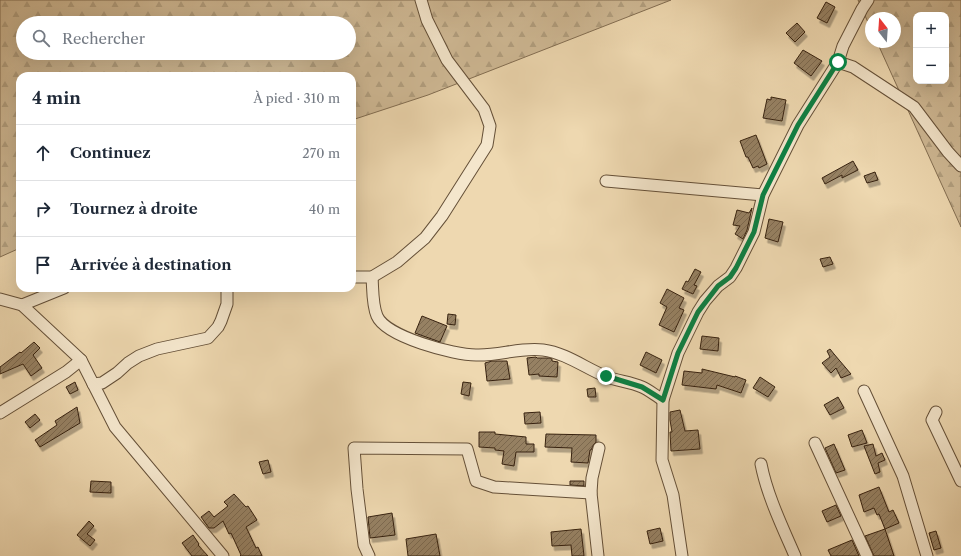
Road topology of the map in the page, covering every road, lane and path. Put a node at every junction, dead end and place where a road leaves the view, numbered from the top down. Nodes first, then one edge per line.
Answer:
1 (421, 0) edge
2 (868, 0) edge
3 (838, 62) junction
4 (961, 166) edge
5 (606, 181) dead end
6 (763, 195) junction
7 (356, 277) edge
8 (372, 277) junction
9 (54, 292) edge
10 (227, 292) edge
11 (0, 299) edge
12 (22, 305) junction
13 (81, 360) junction
14 (92, 384) junction
15 (864, 391) dead end
16 (663, 400) junction
17 (1, 409) edge
18 (936, 412) dead end
19 (815, 443) dead end
20 (599, 448) dead end
21 (761, 464) dead end
22 (961, 481) edge
23 (591, 493) junction
24 (223, 556) edge
25 (369, 556) edge
26 (598, 556) edge
27 (682, 556) edge
28 (795, 556) edge
29 (867, 556) edge
30 (927, 556) edge

1 - 8 street
2 - 3 street
3 - 4 street
3 - 6 street
5 - 6 street
6 - 16 street
7 - 8 street
8 - 16 street
9 - 12 street
10 - 14 street
11 - 12 street
12 - 13 street
13 - 14 street
13 - 17 street
14 - 24 street
15 - 30 street
16 - 27 street
18 - 22 street
19 - 29 street
20 - 23 street
21 - 28 street
23 - 25 street
23 - 26 street

